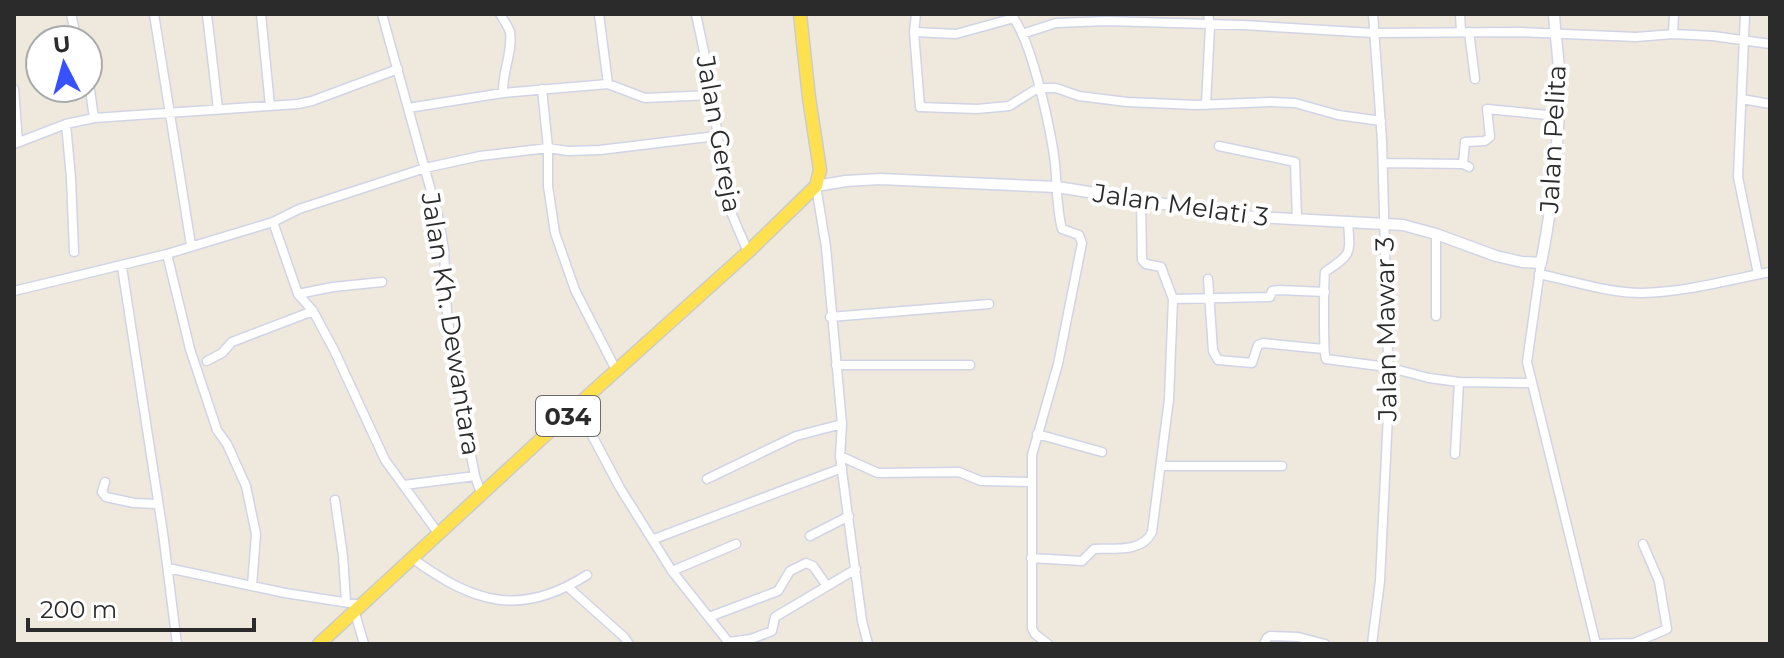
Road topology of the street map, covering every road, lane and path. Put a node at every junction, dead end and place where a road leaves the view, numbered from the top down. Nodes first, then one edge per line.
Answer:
1 (154, 14) edge
2 (207, 14) edge
3 (261, 14) edge
4 (382, 14) edge
5 (500, 14) edge
6 (599, 14) edge
7 (696, 14) edge
8 (800, 14) edge
9 (916, 14) edge
10 (1044, 14) edge
11 (1208, 14) edge
12 (1373, 14) edge
13 (1460, 14) edge
14 (1554, 14) edge
15 (1674, 14) edge
16 (1745, 14) edge
17 (1012, 16) edge
18 (1107, 18) edge
19 (1210, 26) junction
20 (1046, 27) junction
21 (1465, 31) junction
22 (914, 32) junction
23 (1373, 33) junction
24 (1022, 34) junction
25 (1673, 34) junction
26 (1555, 35) junction
27 (1744, 40) junction
28 (1770, 44) edge
29 (398, 69) junction
30 (1475, 79) dead end
31 (608, 84) junction
32 (1038, 88) junction
33 (14, 89) edge
34 (542, 89) junction
35 (503, 93) junction
36 (711, 95) junction
37 (1742, 99) junction
38 (92, 104) edge
39 (1770, 104) edge
40 (1206, 105) junction
41 (270, 106) junction
42 (408, 108) junction
43 (218, 109) junction
44 (168, 112) junction
45 (1558, 116) junction
46 (94, 118) junction
47 (1381, 121) junction
48 (66, 124) junction
49 (716, 136) junction
50 (16, 143) edge
51 (1219, 146) dead end
52 (548, 148) junction
53 (1383, 163) junction
54 (425, 168) junction
55 (816, 186) junction
56 (1057, 187) junction
57 (1141, 202) junction
58 (1297, 219) junction
59 (1348, 221) junction
60 (273, 222) junction
61 (1385, 225) junction
62 (1436, 234) junction
63 (191, 245) junction
64 (74, 252) dead end
65 (748, 252) junction
66 (167, 254) junction
67 (122, 267) junction
68 (1540, 269) junction
69 (1770, 272) edge
70 (1758, 274) junction
71 (1208, 279) dead end
72 (382, 282) dead end
73 (14, 291) edge
74 (1325, 292) junction
75 (298, 294) junction
76 (1173, 299) junction
77 (1207, 299) junction
78 (989, 304) dead end
79 (313, 311) junction
80 (1436, 316) dead end
81 (830, 317) junction
82 (1323, 349) junction
83 (207, 361) dead end
84 (836, 365) junction
85 (970, 365) dead end
86 (1387, 367) junction
87 (616, 370) junction
88 (1459, 382) junction
89 (1530, 383) junction
90 (577, 407) junction
91 (842, 424) junction
92 (1037, 434) junction
93 (1102, 452) dead end
94 (1455, 454) dead end
95 (840, 456) junction
96 (1161, 466) junction
97 (1282, 466) dead end
98 (842, 468) junction
99 (475, 476) junction
100 (707, 479) dead end
101 (105, 482) dead end
102 (1030, 482) junction
103 (404, 485) junction
104 (482, 496) junction
105 (335, 500) dead end
106 (157, 504) junction
107 (849, 516) junction
108 (438, 533) junction
109 (810, 536) dead end
110 (654, 539) junction
111 (736, 544) dead end
112 (1643, 544) dead end
113 (412, 558) junction
114 (1031, 558) junction
115 (168, 568) junction
116 (856, 569) junction
117 (672, 571) junction
118 (587, 575) dead end
119 (252, 586) junction
120 (827, 586) junction
121 (568, 587) junction
122 (346, 602) junction
123 (358, 609) junction
124 (709, 617) junction
125 (729, 643) edge
126 (177, 644) edge
127 (319, 644) edge
128 (364, 644) edge
129 (629, 644) edge
130 (868, 644) edge
131 (1048, 644) edge
132 (1264, 644) edge
133 (1325, 644) edge
134 (1372, 644) edge
135 (1595, 644) edge

1 - 44 street
2 - 43 street
3 - 41 street
4 - 29 street, Jalan Kh. Dewantara
5 - 35 street
6 - 31 street
7 - 36 street, Jalan Gereja
8 - 55 main road
9 - 22 street
10 - 20 street
11 - 19 street
12 - 23 street, Jalan Mawar 3
13 - 21 street
14 - 26 street, Jalan Pelita
15 - 25 street
16 - 27 street
17 - 22 street
17 - 24 street
18 - 19 street
18 - 20 street
19 - 23 street
19 - 40 street
20 - 24 street
21 - 23 street
21 - 26 street
21 - 30 street
22 - 32 street
23 - 47 street, Jalan Mawar 3
24 - 32 street
25 - 26 street
25 - 27 street
26 - 45 street, Jalan Pelita
27 - 28 street
27 - 37 street
29 - 41 street
29 - 42 street, Jalan Kh. Dewantara
31 - 34 street
31 - 36 street
32 - 40 street
32 - 56 street
33 - 50 street
34 - 35 street
34 - 52 street
35 - 42 street
36 - 49 street, Jalan Gereja
37 - 39 street
37 - 70 street
38 - 46 street
40 - 47 street
41 - 43 street
42 - 54 street, Jalan Kh. Dewantara
43 - 44 street
44 - 46 street
44 - 63 street
45 - 53 street
45 - 68 street, Jalan Pelita
46 - 48 street
47 - 53 street, Jalan Mawar 3
48 - 50 street
48 - 64 street
49 - 52 street
49 - 65 street, Jalan Gereja
51 - 58 street
52 - 54 street
52 - 87 street
53 - 61 street, Jalan Mawar 3
54 - 60 street
54 - 99 street, Jalan Kh. Dewantara
55 - 56 street, Jalan Melati 3
55 - 65 main road, 034
55 - 81 street
56 - 57 street, Jalan Melati 3
56 - 92 street
57 - 58 street, Jalan Melati 3
57 - 76 street
58 - 59 street, Jalan Melati 3
59 - 61 street, Jalan Melati 3
59 - 74 street
60 - 63 street
60 - 75 street
61 - 62 street, Jalan Melati 3
61 - 86 street, Jalan Mawar 3
62 - 68 street, Jalan Melati 3
62 - 80 street
63 - 66 street
65 - 87 main road, 034
66 - 67 street
66 - 119 street
67 - 73 street
67 - 106 street
68 - 70 street
68 - 89 street
69 - 70 street
71 - 77 street
72 - 75 street
74 - 77 street
74 - 82 street
75 - 79 street
76 - 77 street
76 - 96 street
77 - 82 street
78 - 81 street
79 - 83 street
79 - 103 street
81 - 84 street
82 - 86 street
84 - 85 street
84 - 91 street
86 - 88 street
86 - 134 street, Jalan Mawar 3
87 - 90 main road, 034
88 - 89 street
88 - 94 street
89 - 135 street
90 - 104 main road, 034
90 - 110 street
91 - 95 street
91 - 100 street
92 - 93 street
92 - 102 street
95 - 98 street
95 - 102 street
96 - 97 street
96 - 114 street
98 - 107 street
98 - 110 street
99 - 103 street
99 - 104 street, Jalan Kh. Dewantara
101 - 106 street
102 - 114 street
103 - 108 street
104 - 108 main road, 034
105 - 122 street
106 - 115 street
107 - 109 street
107 - 116 street
108 - 113 main road, 034
110 - 117 street
111 - 117 street
112 - 135 street
113 - 121 street
113 - 123 main road, 034
114 - 131 street
115 - 119 street
115 - 126 street
116 - 120 street
116 - 130 street
117 - 124 street
118 - 121 street
119 - 122 street
120 - 124 street
120 - 125 street
121 - 129 street
122 - 123 street
123 - 127 main road, 034
123 - 128 street
124 - 125 street
132 - 133 street

